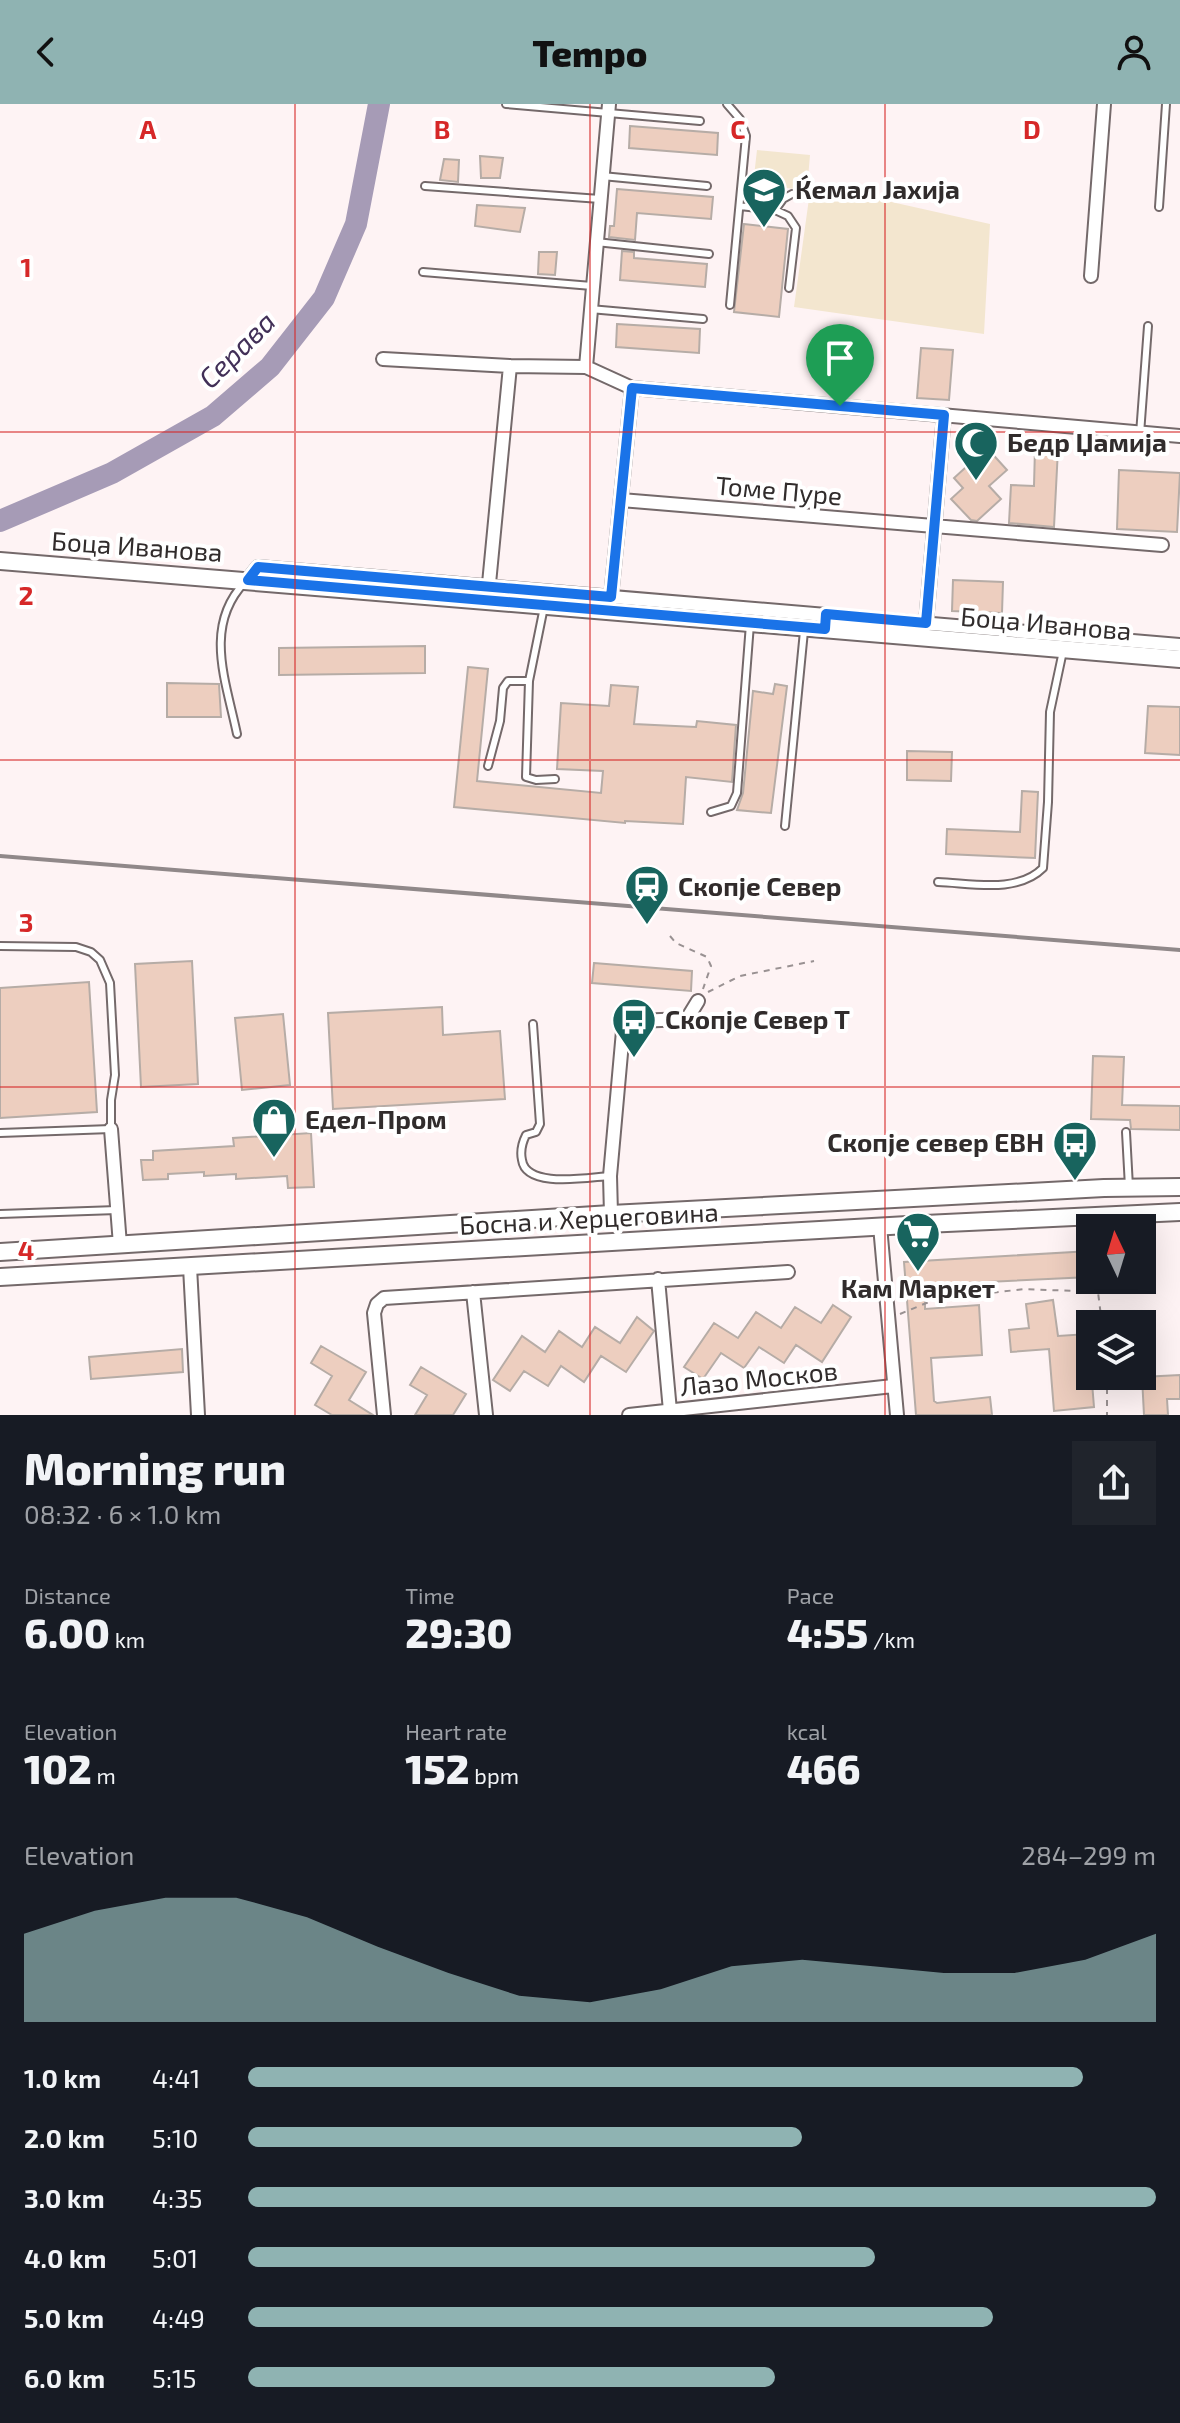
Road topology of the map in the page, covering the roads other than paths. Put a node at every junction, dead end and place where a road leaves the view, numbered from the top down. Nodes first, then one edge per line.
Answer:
1 (506, 104) edge
2 (727, 104) edge
3 (1104, 104) edge
4 (1166, 104) edge
5 (609, 108) edge
6 (700, 121) dead end
7 (602, 176) junction
8 (425, 186) dead end
9 (707, 186) dead end
10 (792, 194) dead end
11 (600, 199) junction
12 (740, 206) junction
13 (1159, 207) dead end
14 (775, 210) junction
15 (596, 242) junction
16 (709, 254) dead end
17 (423, 272) dead end
18 (1091, 276) dead end
19 (592, 286) junction
20 (789, 288) dead end
21 (730, 305) dead end
22 (590, 309) junction
23 (703, 319) dead end
24 (1148, 326) dead end
25 (383, 359) dead end
26 (510, 366) junction
27 (586, 367) junction
28 (632, 388) junction
29 (944, 415) junction
30 (1140, 434) junction
31 (1180, 436) edge
32 (621, 500) junction
33 (934, 527) junction
34 (1162, 545) dead end
35 (0, 561) edge
36 (248, 580) junction
37 (488, 594) junction
38 (611, 597) junction
39 (544, 607) junction
40 (825, 622) junction
41 (750, 623) junction
42 (926, 623) junction
43 (805, 628) junction
44 (1180, 645) edge
45 (1064, 650) junction
46 (1180, 659) edge
47 (529, 681) junction
48 (237, 734) dead end
49 (488, 766) dead end
50 (555, 779) dead end
51 (711, 812) dead end
52 (785, 826) dead end
53 (938, 882) dead end
54 (0, 946) edge
55 (698, 1001) road end
56 (533, 1024) dead end
57 (111, 1129) junction
58 (1126, 1132) dead end
59 (0, 1133) edge
60 (610, 1176) junction
61 (1129, 1187) junction
62 (1180, 1187) edge
63 (117, 1210) junction
64 (1180, 1212) edge
65 (0, 1214) edge
66 (611, 1214) junction
67 (880, 1226) junction
68 (120, 1245) junction
69 (0, 1252) edge
70 (190, 1267) junction
71 (788, 1272) dead end
72 (0, 1277) edge
73 (658, 1279) junction
74 (473, 1292) junction
75 (893, 1386) junction
76 (756, 1408) edge
77 (670, 1411) junction
78 (198, 1415) edge
79 (384, 1415) edge
80 (486, 1415) edge
81 (629, 1415) edge
82 (897, 1415) edge

1 - 5 lane
2 - 12 lane
3 - 18 street
4 - 13 lane
5 - 6 lane
5 - 7 street
7 - 9 lane
7 - 11 street
8 - 11 lane
10 - 14 lane
11 - 15 street
12 - 14 lane
12 - 21 lane
14 - 20 lane
15 - 16 lane
15 - 19 street
17 - 19 lane
19 - 22 street
22 - 23 lane
22 - 27 street
24 - 30 lane
25 - 26 street
26 - 27 street
26 - 37 street
27 - 28 street
28 - 29 street
28 - 32 street
29 - 30 street
29 - 33 street
30 - 31 street
32 - 33 street, Томе Пуре
32 - 38 street
33 - 34 street, Томе Пуре
33 - 42 street
35 - 36 street, Боца Иванова
36 - 37 street, Боца Иванова
36 - 48 lane
37 - 38 street
37 - 39 street, Боца Иванова
38 - 40 street
39 - 41 street, Боца Иванова
39 - 47 lane
40 - 42 street
40 - 43 street, Боца Иванова
40 - 45 street, Боца Иванова
41 - 43 street, Боца Иванова
41 - 51 lane
42 - 44 street
43 - 52 lane
45 - 46 street, Боца Иванова
45 - 53 lane
47 - 49 lane
47 - 50 lane
54 - 57 lane
55 - 60 street
56 - 60 lane
57 - 59 lane
57 - 63 street
58 - 61 lane
60 - 66 street
61 - 62 street, Босна и Херцеговина
61 - 66 street, Босна и Херцеговина
63 - 65 lane
63 - 68 street
64 - 67 street, Босна и Херцеговина
66 - 68 street, Босна и Херцеговина
67 - 70 street, Босна и Херцеговина
67 - 75 street
68 - 69 street, Босна и Херцеговина
70 - 72 street, Босна и Херцеговина
70 - 78 street
71 - 73 street
73 - 74 street
73 - 77 street
74 - 79 street
74 - 80 street
75 - 76 street, Лазо Москов
75 - 82 street
76 - 77 street, Лазо Москов
77 - 81 street, Лазо Москов

